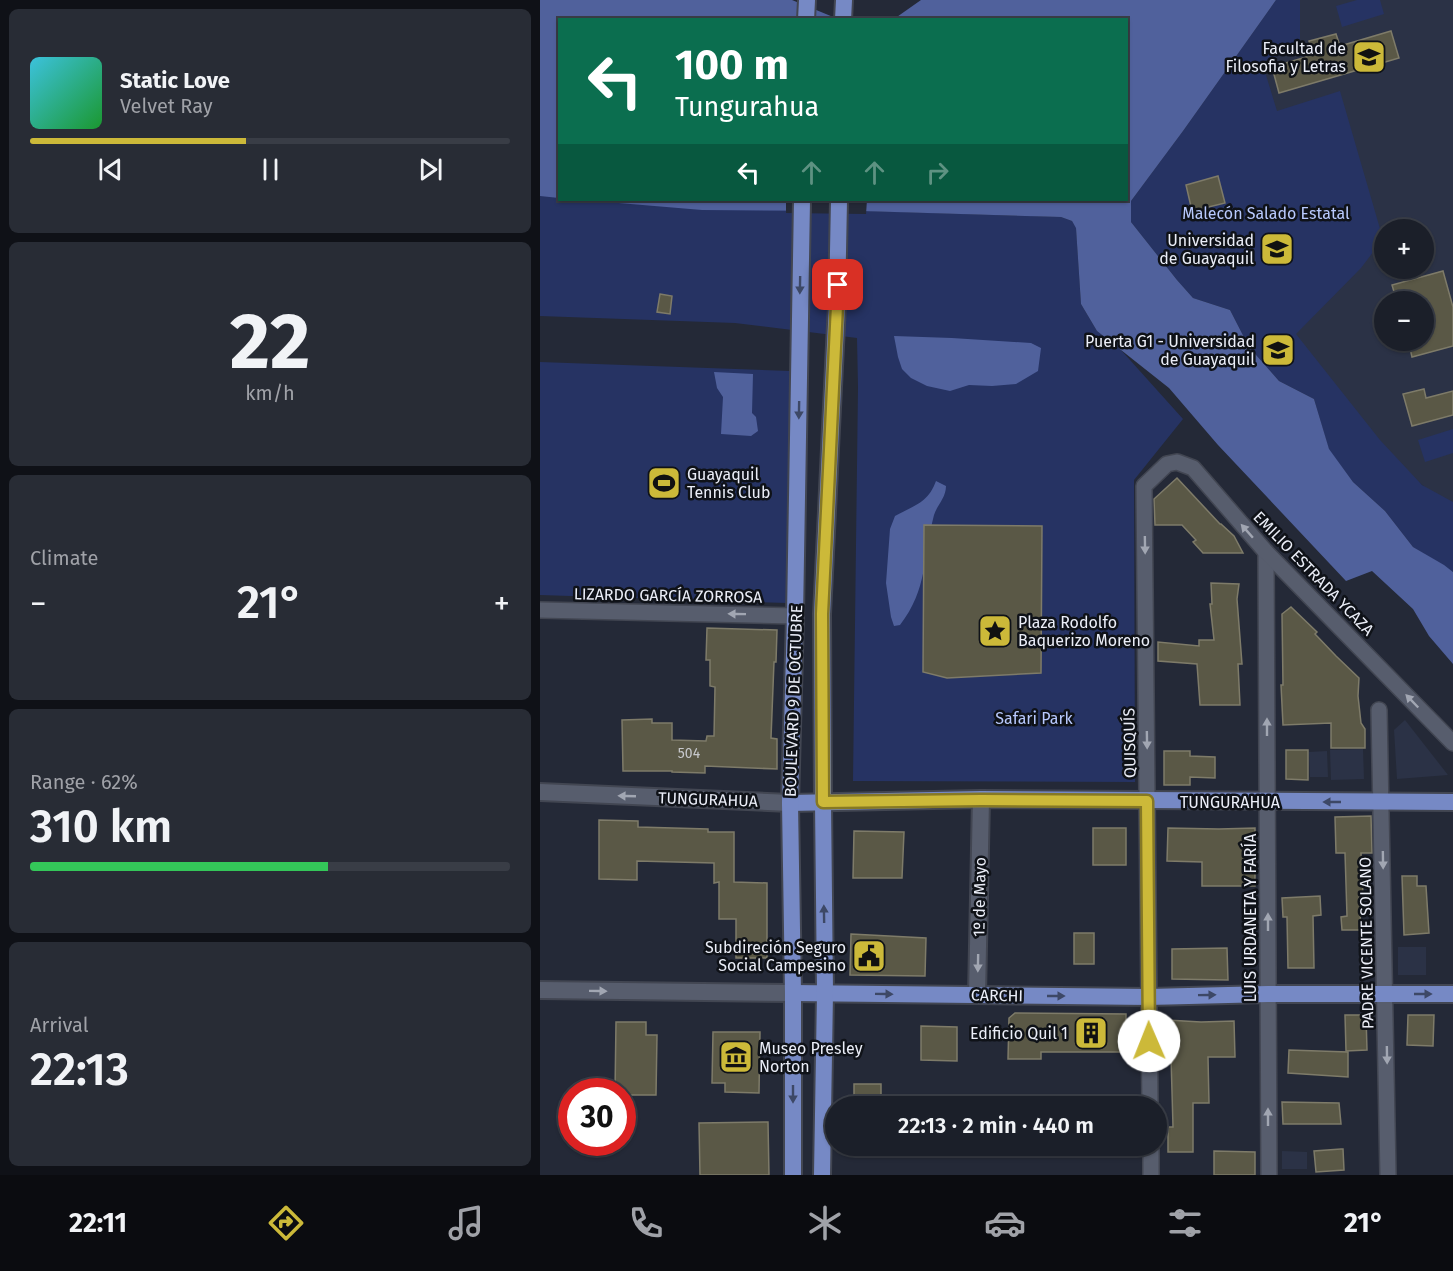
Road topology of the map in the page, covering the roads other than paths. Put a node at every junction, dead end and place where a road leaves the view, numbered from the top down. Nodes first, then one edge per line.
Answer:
1 (807, 0) edge
2 (844, 0) edge
3 (806, 18) edge
4 (843, 18) edge
5 (801, 201) edge
6 (839, 201) edge
7 (1144, 486) joint
8 (1266, 552) junction
9 (540, 610) edge
10 (795, 616) junction
11 (1380, 711) dead end
12 (1453, 743) edge
13 (540, 792) edge
14 (981, 800) junction
15 (1147, 801) junction
16 (1381, 801) junction
17 (823, 802) junction
18 (1267, 802) junction
19 (1453, 802) edge
20 (790, 803) junction
21 (540, 990) edge
22 (793, 993) junction
23 (825, 993) junction
24 (1268, 994) junction
25 (1386, 994) junction
26 (1453, 994) edge
27 (977, 995) junction
28 (1149, 997) junction
29 (1150, 1096) edge
30 (1151, 1156) edge
31 (793, 1175) edge
32 (822, 1175) edge
33 (1151, 1175) edge
34 (1269, 1175) edge
35 (1388, 1175) edge

1 - 3 main road
2 - 4 main road
5 -> 10 main road, BOULEVARD 9 DE OCTUBRE
6 - 17 main road, BOULEVARD 9 DE OCTUBRE
8 -> 7 street, EMILIO ESTRADA YCAZA
7 -> 15 street, QUISQUÍS
12 -> 8 street, EMILIO ESTRADA YCAZA
18 -> 8 street, LUIS URDANETA Y FARÍA
10 -> 9 street, LIZARDO GARCÍA ZORROSA
10 - 20 main road, BOULEVARD 9 DE OCTUBRE
11 - 16 street, PADRE VICENTE SOLANO
20 -> 13 main road, TUNGURAHUA
14 - 15 main road, TUNGURAHUA
14 - 17 main road, TUNGURAHUA
14 -> 27 main road, 1º de Mayo
15 - 18 main road, TUNGURAHUA
15 - 28 street, QUISQUÍS
16 -> 18 main road, TUNGURAHUA
16 - 19 main road, TUNGURAHUA
16 -> 25 street, PADRE VICENTE SOLANO
17 - 20 main road, TUNGURAHUA
23 -> 17 main road, BOULEVARD 9 DE OCTUBRE
24 -> 18 street, LUIS URDANETA Y FARÍA
20 - 22 main road, BOULEVARD 9 DE OCTUBRE
21 -> 22 main road, CARCHI
22 - 23 main road, CARCHI
22 -> 31 main road, BOULEVARD 9 DE OCTUBRE
23 -> 27 main road, CARCHI
23 - 32 main road, BOULEVARD 9 DE OCTUBRE
24 - 25 main road, CARCHI
28 -> 24 main road, CARCHI
34 -> 24 street, LUIS URDANETA Y FARÍA
25 -> 26 main road, CARCHI
25 -> 35 street, PADRE VICENTE SOLANO
27 -> 28 main road, CARCHI
28 - 29 street, QUISQUÍS
30 - 33 street

